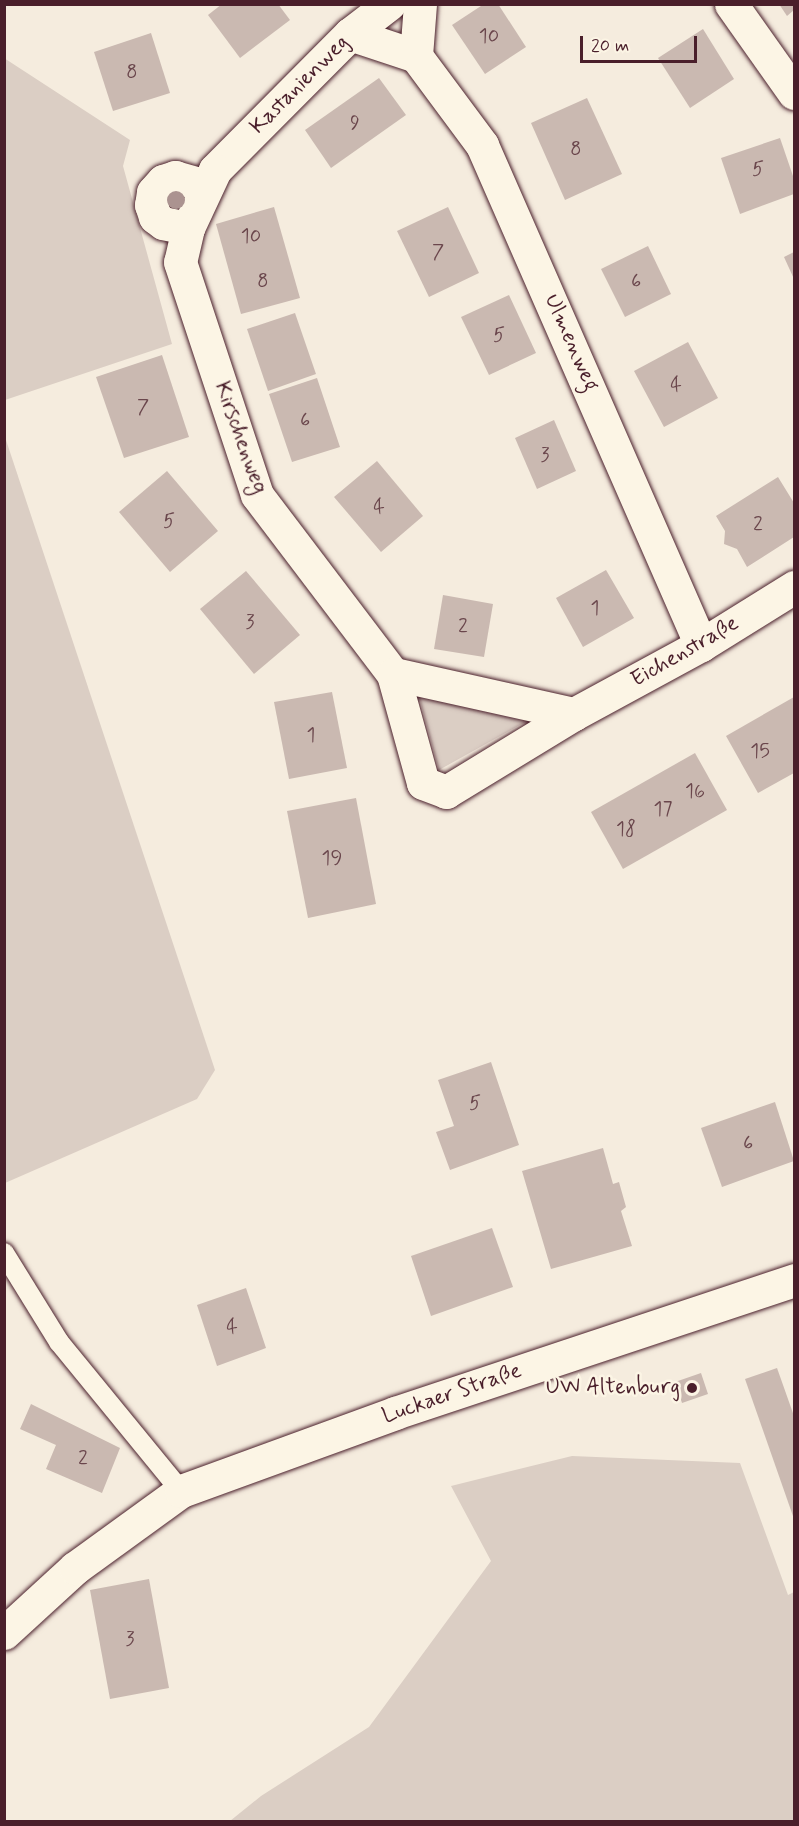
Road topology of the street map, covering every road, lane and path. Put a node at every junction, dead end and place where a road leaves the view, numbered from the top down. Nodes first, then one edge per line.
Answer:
1 (389, 4) edge
2 (420, 4) edge
3 (731, 4) edge
4 (350, 34) junction
5 (416, 56) junction
6 (795, 93) edge
7 (211, 178) junction
8 (188, 228) junction
9 (795, 587) edge
10 (701, 645) junction
11 (393, 674) junction
12 (574, 714) junction
13 (4, 1253) edge
14 (795, 1280) edge
15 (181, 1491) junction
16 (4, 1633) edge

1 - 4 street, Kastanienweg
2 - 5 street
3 - 6 street
4 - 5 street
4 - 7 street, Kastanienweg
5 - 10 street, Ulmenweg
7 - 8 street, Kirschenweg
7 - 8 street
8 - 11 street, Kirschenweg
9 - 10 street, Eichenstraße
10 - 12 street, Eichenstraße
11 - 12 street
11 - 12 street, Kirschenweg
13 - 15 lane
14 - 15 street, Luckaer Straße
15 - 16 street, Luckaer Straße

